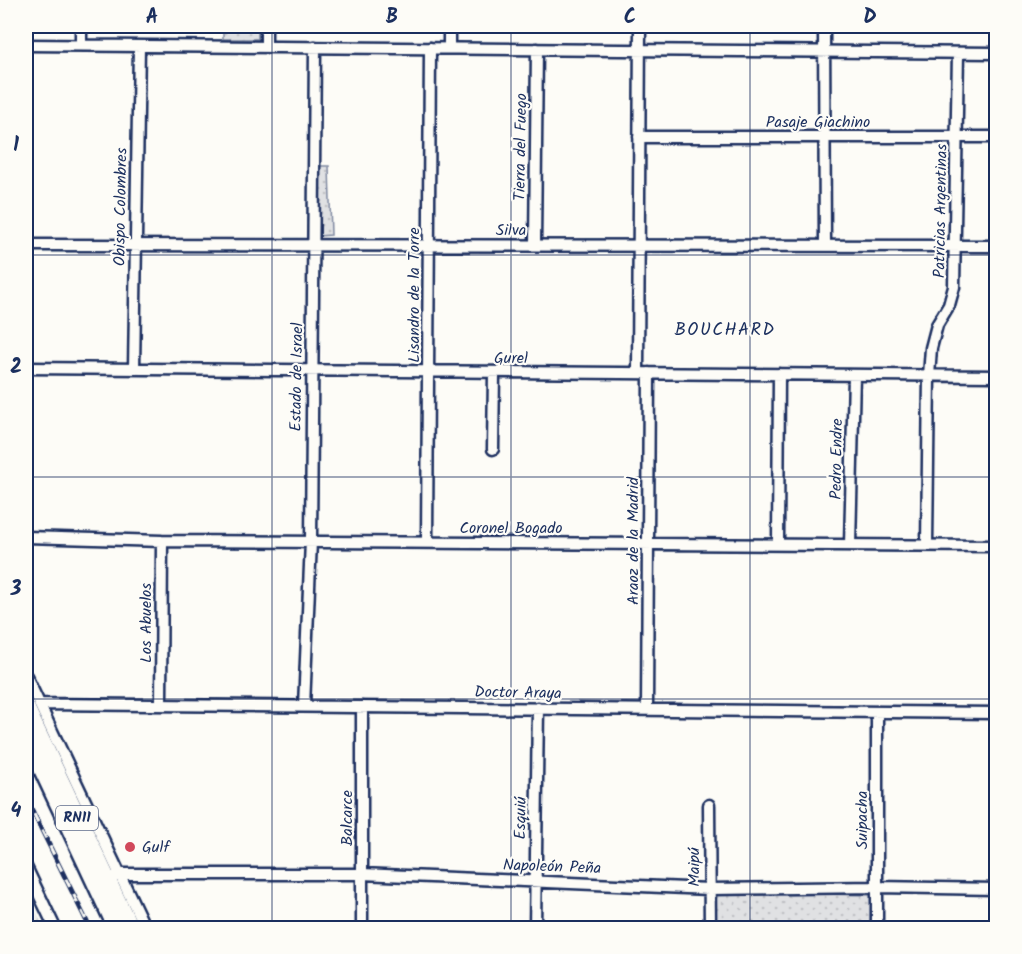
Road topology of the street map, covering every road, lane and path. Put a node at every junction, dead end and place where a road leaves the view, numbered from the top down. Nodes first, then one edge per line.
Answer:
1 (81, 26) edge
2 (267, 26) edge
3 (449, 26) edge
4 (640, 26) edge
5 (824, 26) edge
6 (26, 45) edge
7 (81, 45) junction
8 (139, 46) junction
9 (266, 47) junction
10 (315, 47) junction
11 (430, 48) junction
12 (449, 48) junction
13 (537, 49) junction
14 (640, 50) junction
15 (824, 52) junction
16 (958, 53) junction
17 (996, 53) edge
18 (639, 137) junction
19 (825, 137) junction
20 (957, 137) junction
21 (996, 137) edge
22 (26, 245) edge
23 (136, 245) junction
24 (313, 245) junction
25 (429, 245) junction
26 (534, 245) junction
27 (639, 246) junction
28 (825, 246) junction
29 (956, 246) junction
30 (996, 246) edge
31 (26, 368) edge
32 (134, 369) junction
33 (312, 370) junction
34 (428, 372) junction
35 (494, 373) junction
36 (643, 373) junction
37 (778, 374) junction
38 (854, 375) junction
39 (929, 375) junction
40 (996, 376) edge
41 (493, 449) dead end
42 (26, 537) edge
43 (162, 541) junction
44 (311, 542) junction
45 (427, 542) junction
46 (648, 544) junction
47 (778, 544) junction
48 (850, 545) junction
49 (927, 545) junction
50 (996, 546) edge
51 (26, 676) edge
52 (32, 705) edge
53 (161, 705) junction
54 (304, 706) junction
55 (362, 707) junction
56 (538, 708) junction
57 (647, 709) junction
58 (878, 712) junction
59 (996, 713) edge
60 (26, 736) edge
61 (709, 805) dead end
62 (26, 867) edge
63 (362, 874) junction
64 (113, 877) junction
65 (535, 880) junction
66 (877, 887) junction
67 (710, 889) junction
68 (996, 889) edge
69 (55, 928) edge
70 (116, 928) edge
71 (131, 928) edge
72 (145, 928) edge
73 (362, 928) edge
74 (535, 928) edge
75 (710, 928) edge
76 (877, 928) edge

1 - 7 street
2 - 9 street
3 - 12 street
4 - 14 street, Araoz de la Madrid
5 - 15 street
6 - 7 street
7 - 8 street
8 - 9 street
8 - 23 street, Obispo Colombres
9 - 10 street
10 - 11 street
10 - 24 street, Estado de Israel
11 - 12 street
11 - 25 street, Lisandro de la Torre
12 - 13 street
13 - 14 street
13 - 26 street, Tierra del Fuego
14 - 15 street
14 - 18 street, Araoz de la Madrid
15 - 16 street
15 - 19 street
16 - 17 street
16 - 20 street, Patricias Argentinas
18 - 19 street, Pasaje Giachino
18 - 27 street, Araoz de la Madrid
19 - 20 street, Pasaje Giachino
19 - 28 street
20 - 21 street, Pasaje Giachino
20 - 29 street, Patricias Argentinas
22 - 23 street, Silva
23 - 24 street, Silva
23 - 32 street, Obispo Colombres
24 - 25 street, Silva
24 - 33 street, Estado de Israel
25 - 26 street, Silva
25 - 34 street, Lisandro de la Torre
26 - 27 street, Silva
27 - 28 street, Silva
27 - 36 street, Araoz de la Madrid
28 - 29 street, Silva
29 - 30 street, Silva
29 - 39 street, Patricias Argentinas
31 - 32 street, Gurel
32 - 33 street, Gurel
33 - 34 street, Gurel
33 - 44 street, Estado de Israel
34 - 35 street, Gurel
34 - 45 street, Lisandro de la Torre
35 - 36 street, Gurel
35 - 41 street
36 - 37 street, Gurel
36 - 46 street, Araoz de la Madrid
37 - 38 street, Gurel
37 - 47 street
38 - 39 street, Gurel
38 - 48 street, Pedro Endre
39 - 40 street, Gurel
39 - 49 street, Patricias Argentinas
42 - 43 street, Coronel Bogado
43 - 44 street, Coronel Bogado
43 - 53 street, Los Abuelos
44 - 45 street, Coronel Bogado
44 - 54 street, Estado de Israel
45 - 46 street, Coronel Bogado
46 - 47 street, Coronel Bogado
46 - 57 street, Araoz de la Madrid
47 - 48 street, Coronel Bogado
48 - 49 street, Coronel Bogado
49 - 50 street, Coronel Bogado
51 - 52 street
52 - 53 street, Doctor Araya
52 - 64 main road, RN11
53 - 54 street, Doctor Araya
54 - 55 street, Doctor Araya
55 - 56 street, Doctor Araya
55 - 63 street, Balcarce
56 - 57 street, Doctor Araya
56 - 65 street, Esquiú
57 - 58 street, Doctor Araya
58 - 59 street, Doctor Araya
58 - 66 street, Suipacha
60 - 70 main road, RN11
61 - 67 street, Maipú
62 - 69 street
63 - 64 street, Napoleón Peña
63 - 65 street, Napoleón Peña
63 - 73 street, Balcarce
64 - 71 main road, RN11
64 - 72 street
65 - 67 street, Napoleón Peña
65 - 74 street, Esquiú
66 - 67 street, Napoleón Peña
66 - 68 street, Napoleón Peña
66 - 76 street, Suipacha
67 - 75 street, Maipú

